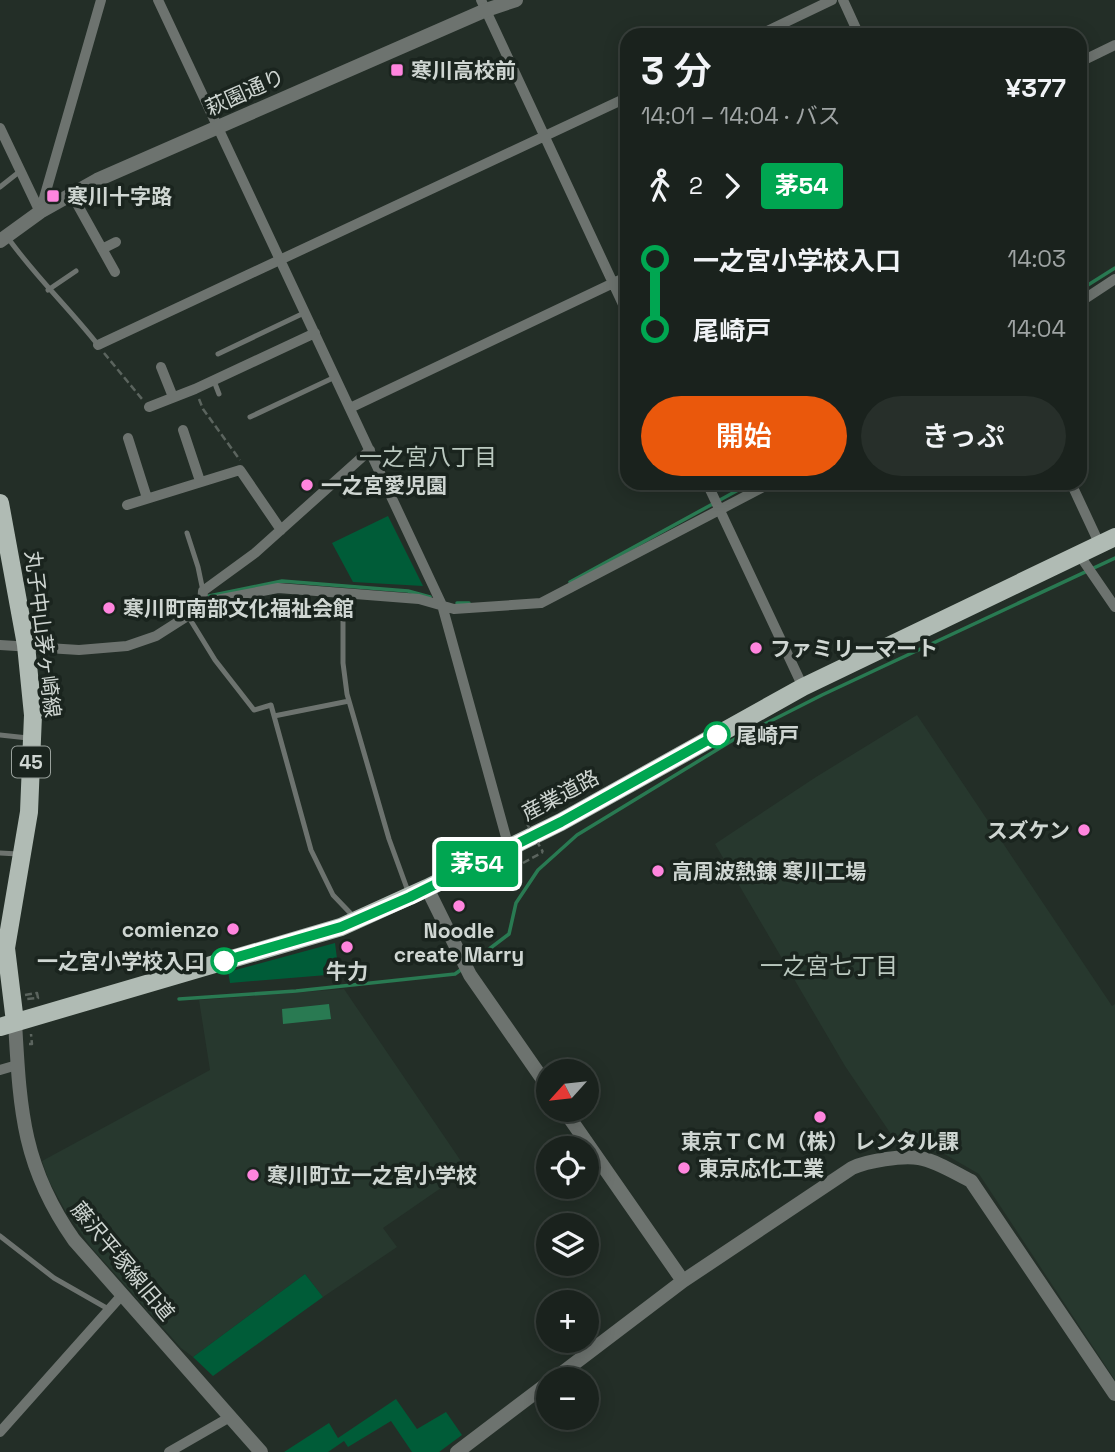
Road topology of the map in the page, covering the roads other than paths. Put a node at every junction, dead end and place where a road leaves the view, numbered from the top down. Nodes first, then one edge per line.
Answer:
1 (101, 0) edge
2 (158, 0) edge
3 (516, 0) edge
4 (832, 0) edge
5 (843, 0) edge
6 (483, 5) edge
7 (774, 28) edge
8 (856, 28) edge
9 (1115, 45) edge
10 (1087, 59) edge
11 (620, 101) edge
12 (218, 127) junction
13 (0, 128) edge
14 (545, 137) junction
15 (20, 171) junction
16 (0, 187) edge
17 (71, 194) junction
18 (40, 212) junction
19 (3, 239) edge
20 (116, 242) dead end
21 (102, 249) junction
22 (280, 260) junction
23 (76, 271) dead end
24 (115, 272) dead end
25 (620, 279) edge
26 (1115, 279) edge
27 (613, 283) junction
28 (48, 290) junction
29 (1087, 297) edge
30 (620, 299) edge
31 (305, 313) junction
32 (315, 333) junction
33 (97, 345) joint
34 (218, 354) dead end
35 (161, 367) dead end
36 (335, 377) junction
37 (214, 380) junction
38 (219, 394) dead end
39 (173, 397) junction
40 (149, 407) road end
41 (350, 408) junction
42 (250, 417) dead end
43 (183, 430) dead end
44 (128, 438) dead end
45 (370, 450) junction
46 (200, 481) junction
47 (710, 490) edge
48 (757, 490) edge
49 (1075, 490) edge
50 (147, 498) junction
51 (0, 503) edge
52 (127, 505) dead end
53 (720, 509) junction
54 (281, 530) junction
55 (187, 533) dead end
56 (1107, 540) edge
57 (1078, 553) junction
58 (343, 592) junction
59 (203, 598) junction
60 (442, 605) junction
61 (1115, 607) edge
62 (188, 616) junction
63 (0, 645) edge
64 (26, 645) junction
65 (803, 687) junction
66 (349, 701) junction
67 (274, 716) junction
68 (0, 735) edge
69 (32, 739) junction
70 (509, 848) junction
71 (0, 853) edge
72 (22, 854) junction
73 (427, 888) junction
74 (410, 897) junction
75 (357, 920) junction
76 (4, 939) edge
77 (7, 1024) edge
78 (17, 1065) junction
79 (0, 1070) edge
80 (536, 1070) edge
81 (572, 1122) edge
82 (0, 1236) edge
83 (683, 1281) junction
84 (122, 1295) junction
85 (110, 1310) junction
86 (570, 1367) edge
87 (536, 1393) edge
88 (1115, 1394) edge
89 (230, 1417) junction
90 (0, 1432) edge
91 (169, 1452) edge
92 (261, 1452) edge
93 (457, 1452) edge

1 - 18 street
2 - 12 street
3 - 6 street, 萩園通り
4 - 7 street
5 - 8 street
6 - 12 street, 萩園通り
6 - 14 street
9 - 10 street
11 - 14 street
12 - 17 street, 萩園通り
12 - 22 street
13 - 15 street
14 - 22 street
14 - 27 street
15 - 16 lane
15 - 18 street
17 - 18 street, 萩園通り
17 - 21 street
18 - 19 street, 萩園通り
19 - 28 lane
20 - 21 street
21 - 24 street
22 - 31 street
22 - 33 street
23 - 28 lane
25 - 27 street
26 - 29 street
27 - 30 street
27 - 41 street
28 - 33 lane
31 - 32 street
31 - 34 lane
32 - 36 street
32 - 37 street
35 - 39 street
36 - 41 street
36 - 42 lane
37 - 38 lane
37 - 39 street
39 - 40 street
41 - 45 street
43 - 46 street
44 - 50 street
45 - 54 street
45 - 60 street
46 - 50 street
46 - 54 street
47 - 53 street
48 - 53 street
49 - 56 street
50 - 52 street
51 - 64 main road, 丸子中山茅ヶ崎線 / 45
53 - 60 street
53 - 65 street
54 - 59 street
55 - 59 lane
56 - 57 main road, 産業道路
57 - 61 street
57 - 65 main road, 産業道路
58 - 59 street
58 - 60 street
58 - 66 lane
59 - 62 street
60 - 70 street
62 - 64 street
62 - 67 lane
63 - 64 street
64 - 69 main road, 丸子中山茅ヶ崎線 / 45
65 - 70 main road, 産業道路
66 - 67 lane
66 - 74 lane
67 - 75 lane
68 - 69 lane
69 - 72 main road, 丸子中山茅ヶ崎線 / 45
70 - 73 main road, 産業道路
71 - 72 lane
72 - 76 main road, 丸子中山茅ヶ崎線 / 45
73 - 74 main road, 産業道路
73 - 80 street
74 - 75 main road, 産業道路
75 - 77 main road, 産業道路
76 - 77 main road, 丸子中山茅ヶ崎線 / 45
77 - 78 street, 藤沢平塚線旧道
78 - 79 street
78 - 84 street, 藤沢平塚線旧道
81 - 83 street
82 - 85 lane
83 - 86 street
83 - 88 street
84 - 85 street
84 - 89 street, 藤沢平塚線旧道
85 - 90 street
87 - 93 street
89 - 91 street
89 - 92 street, 藤沢平塚線旧道

